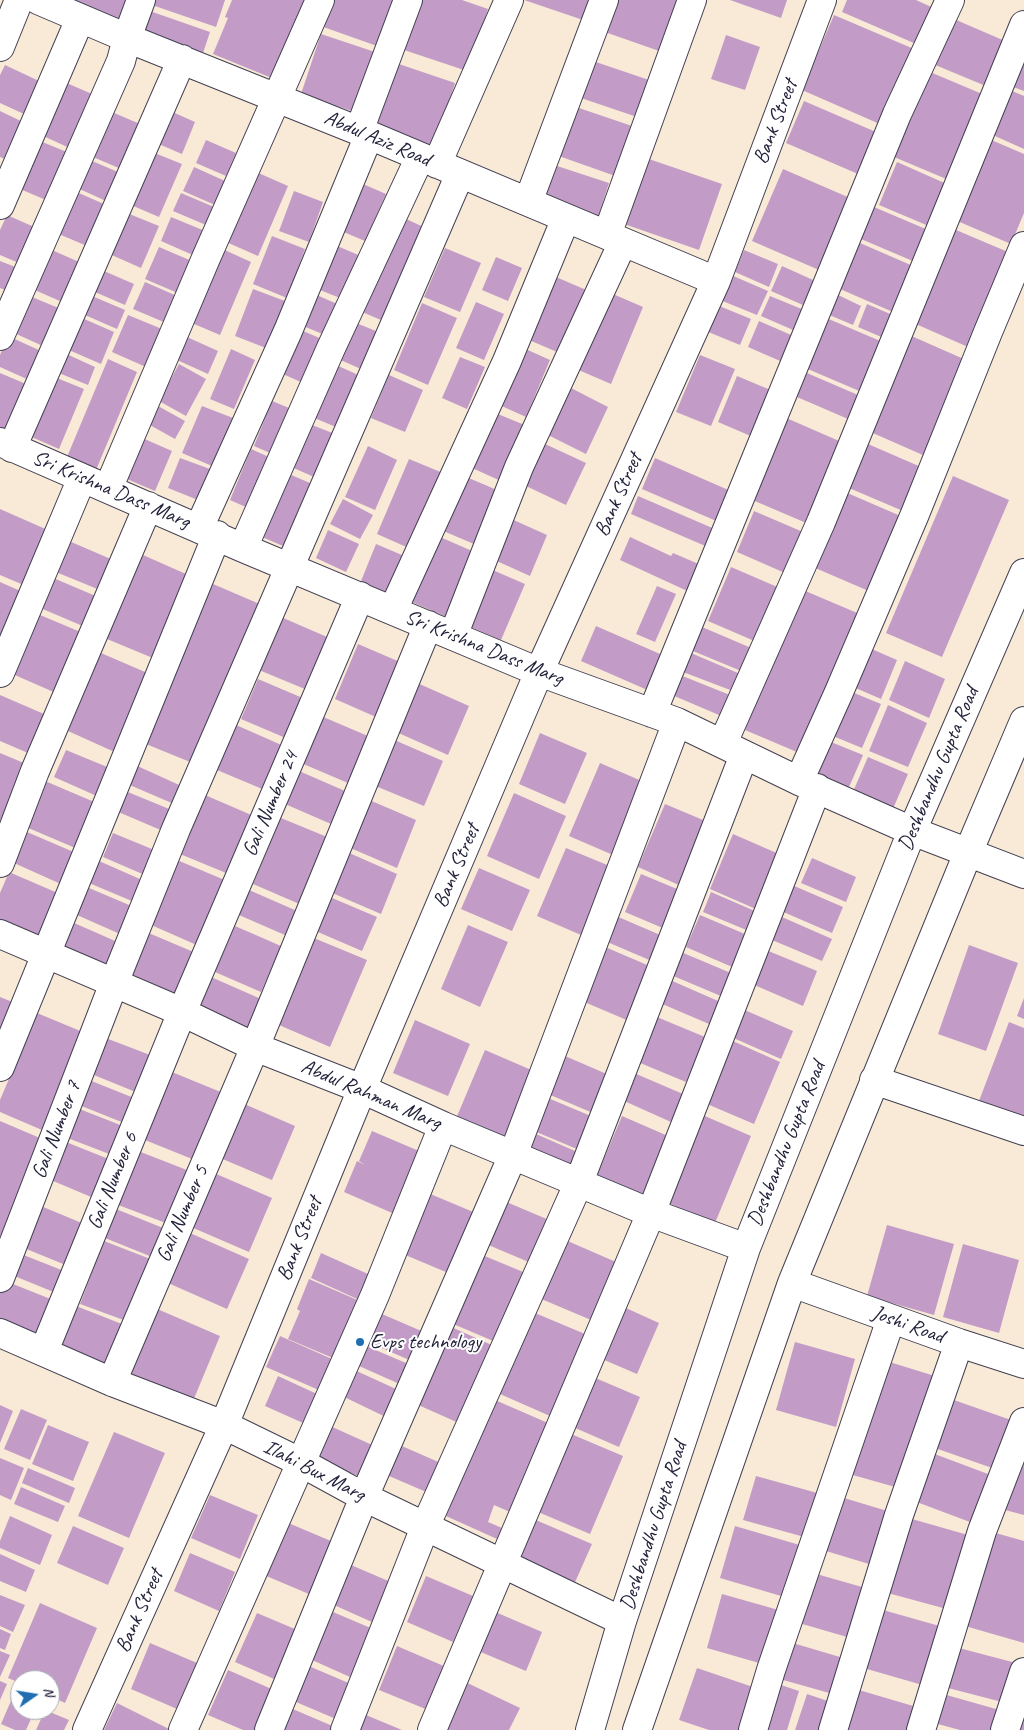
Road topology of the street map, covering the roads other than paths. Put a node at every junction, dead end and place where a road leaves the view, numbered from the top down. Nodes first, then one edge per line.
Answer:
1 (142, 0) edge
2 (320, 0) edge
3 (408, 0) edge
4 (509, 0) edge
5 (604, 0) edge
6 (692, 0) edge
7 (822, 0) edge
8 (950, 0) edge
9 (36, 1) edge
10 (80, 19) junction
11 (1024, 25) edge
12 (127, 38) junction
13 (0, 47) edge
14 (182, 59) junction
15 (276, 97) junction
16 (364, 133) junction
17 (439, 165) junction
18 (528, 202) junction
19 (0, 205) edge
20 (566, 218) junction
21 (615, 238) junction
22 (1024, 246) edge
23 (716, 280) junction
24 (0, 336) edge
25 (5, 449) edge
26 (82, 478) junction
27 (108, 489) junction
28 (148, 506) junction
29 (208, 532) junction
30 (243, 548) junction
31 (289, 567) junction
32 (1024, 572) edge
33 (360, 596) junction
34 (392, 610) junction
35 (428, 625) junction
36 (454, 636) junction
37 (539, 672) junction
38 (0, 673) edge
39 (652, 713) junction
40 (1024, 721) edge
41 (677, 722) junction
42 (734, 749) junction
43 (808, 784) junction
44 (912, 831) junction
45 (968, 853) junction
46 (0, 863) edge
47 (1024, 874) edge
48 (0, 934) edge
49 (46, 953) junction
50 (114, 983) junction
51 (182, 1012) junction
52 (255, 1047) junction
53 (0, 1067) edge
54 (874, 1080) junction
55 (362, 1089) junction
56 (443, 1126) junction
57 (1024, 1131) edge
58 (513, 1155) junction
59 (579, 1182) junction
60 (651, 1213) junction
61 (746, 1248) junction
62 (0, 1278) edge
63 (792, 1283) junction
64 (891, 1319) junction
65 (0, 1333) edge
66 (959, 1343) junction
67 (44, 1351) junction
68 (1024, 1364) edge
69 (112, 1382) junction
70 (1024, 1422) edge
71 (224, 1425) junction
72 (300, 1462) junction
73 (364, 1497) junction
74 (425, 1527) junction
75 (503, 1562) junction
76 (622, 1621) junction
77 (1024, 1672) edge
78 (87, 1730) edge
79 (183, 1730) edge
80 (269, 1730) edge
81 (345, 1730) edge
82 (432, 1730) edge
83 (590, 1730) edge
84 (637, 1730) edge
85 (753, 1730) edge
86 (833, 1730) edge
87 (921, 1730) edge
88 (1005, 1730) edge

1 - 12 street
2 - 15 street
3 - 16 street
4 - 17 street
5 - 18 street
6 - 21 street
7 - 23 street, Bank Street
8 - 39 street
9 - 10 street, Abdul Aziz Road
9 - 13 street
10 - 12 street, Abdul Aziz Road
10 - 19 street
11 - 42 street
12 - 14 street, Abdul Aziz Road
12 - 24 street
14 - 15 street, Abdul Aziz Road
14 - 25 street
15 - 16 street, Abdul Aziz Road
15 - 27 street
16 - 17 street, Abdul Aziz Road
16 - 29 street
17 - 18 street, Abdul Aziz Road
17 - 30 street
17 - 31 street, Gali Number 7
18 - 20 street, Abdul Aziz Road
20 - 21 street, Abdul Aziz Road
20 - 34 street
21 - 23 street, Abdul Aziz Road
21 - 36 street
22 - 43 street
23 - 37 street, Bank Street
25 - 26 street, Sri Krishna Dass Marg
26 - 27 street, Sri Krishna Dass Marg
26 - 38 street
27 - 28 street, Sri Krishna Dass Marg
28 - 29 street, Sri Krishna Dass Marg
28 - 46 street
29 - 30 street, Sri Krishna Dass Marg
29 - 49 street
30 - 31 street, Sri Krishna Dass Marg
31 - 33 street, Sri Krishna Dass Marg
31 - 50 street, Gali Number 7
32 - 44 street, Deshbandhu Gupta Road
33 - 34 street, Sri Krishna Dass Marg
33 - 51 street, Gali Number 24
34 - 35 street, Sri Krishna Dass Marg
35 - 36 street, Sri Krishna Dass Marg
35 - 52 street, Gali Number 5
36 - 37 street, Sri Krishna Dass Marg
37 - 39 street, Sri Krishna Dass Marg
37 - 55 street, Bank Street
39 - 41 street, Sri Krishna Dass Marg
40 - 45 street
41 - 42 street, Sri Krishna Dass Marg
41 - 58 street
42 - 43 street, Sri Krishna Dass Marg
42 - 59 street
43 - 44 street, Sri Krishna Dass Marg
43 - 60 street
44 - 45 street, Sri Krishna Dass Marg
44 - 61 street, Deshbandhu Gupta Road
45 - 47 street, Sri Krishna Dass Marg
45 - 54 street
48 - 49 street, Abdul Rahman Marg
49 - 50 street, Abdul Rahman Marg
49 - 53 street
50 - 51 street, Abdul Rahman Marg
50 - 62 street, Gali Number 7
51 - 52 street, Abdul Rahman Marg
51 - 67 street, Gali Number 6
52 - 55 street, Abdul Rahman Marg
52 - 69 street, Gali Number 5
54 - 57 street
54 - 63 street
55 - 56 street, Abdul Rahman Marg
55 - 71 street, Bank Street
56 - 58 street, Abdul Rahman Marg
56 - 72 street
58 - 59 street, Abdul Rahman Marg
58 - 73 street
59 - 60 street, Abdul Rahman Marg
59 - 74 street
60 - 61 street, Abdul Rahman Marg
60 - 75 street
61 - 76 street, Deshbandhu Gupta Road
63 - 64 street, Joshi Road
63 - 84 street
64 - 66 street, Joshi Road
64 - 85 street
65 - 67 street, Ilahi Bux Marg
66 - 68 street, Joshi Road
66 - 86 street
67 - 69 street, Ilahi Bux Marg
69 - 71 street, Ilahi Bux Marg
70 - 87 street
71 - 72 street, Ilahi Bux Marg
71 - 78 street, Bank Street
72 - 73 street, Ilahi Bux Marg
72 - 79 street
73 - 74 street, Ilahi Bux Marg
73 - 80 street
74 - 75 street, Ilahi Bux Marg
74 - 81 street
75 - 76 street, Ilahi Bux Marg
75 - 82 street
76 - 83 street, Deshbandhu Gupta Road
77 - 88 street

